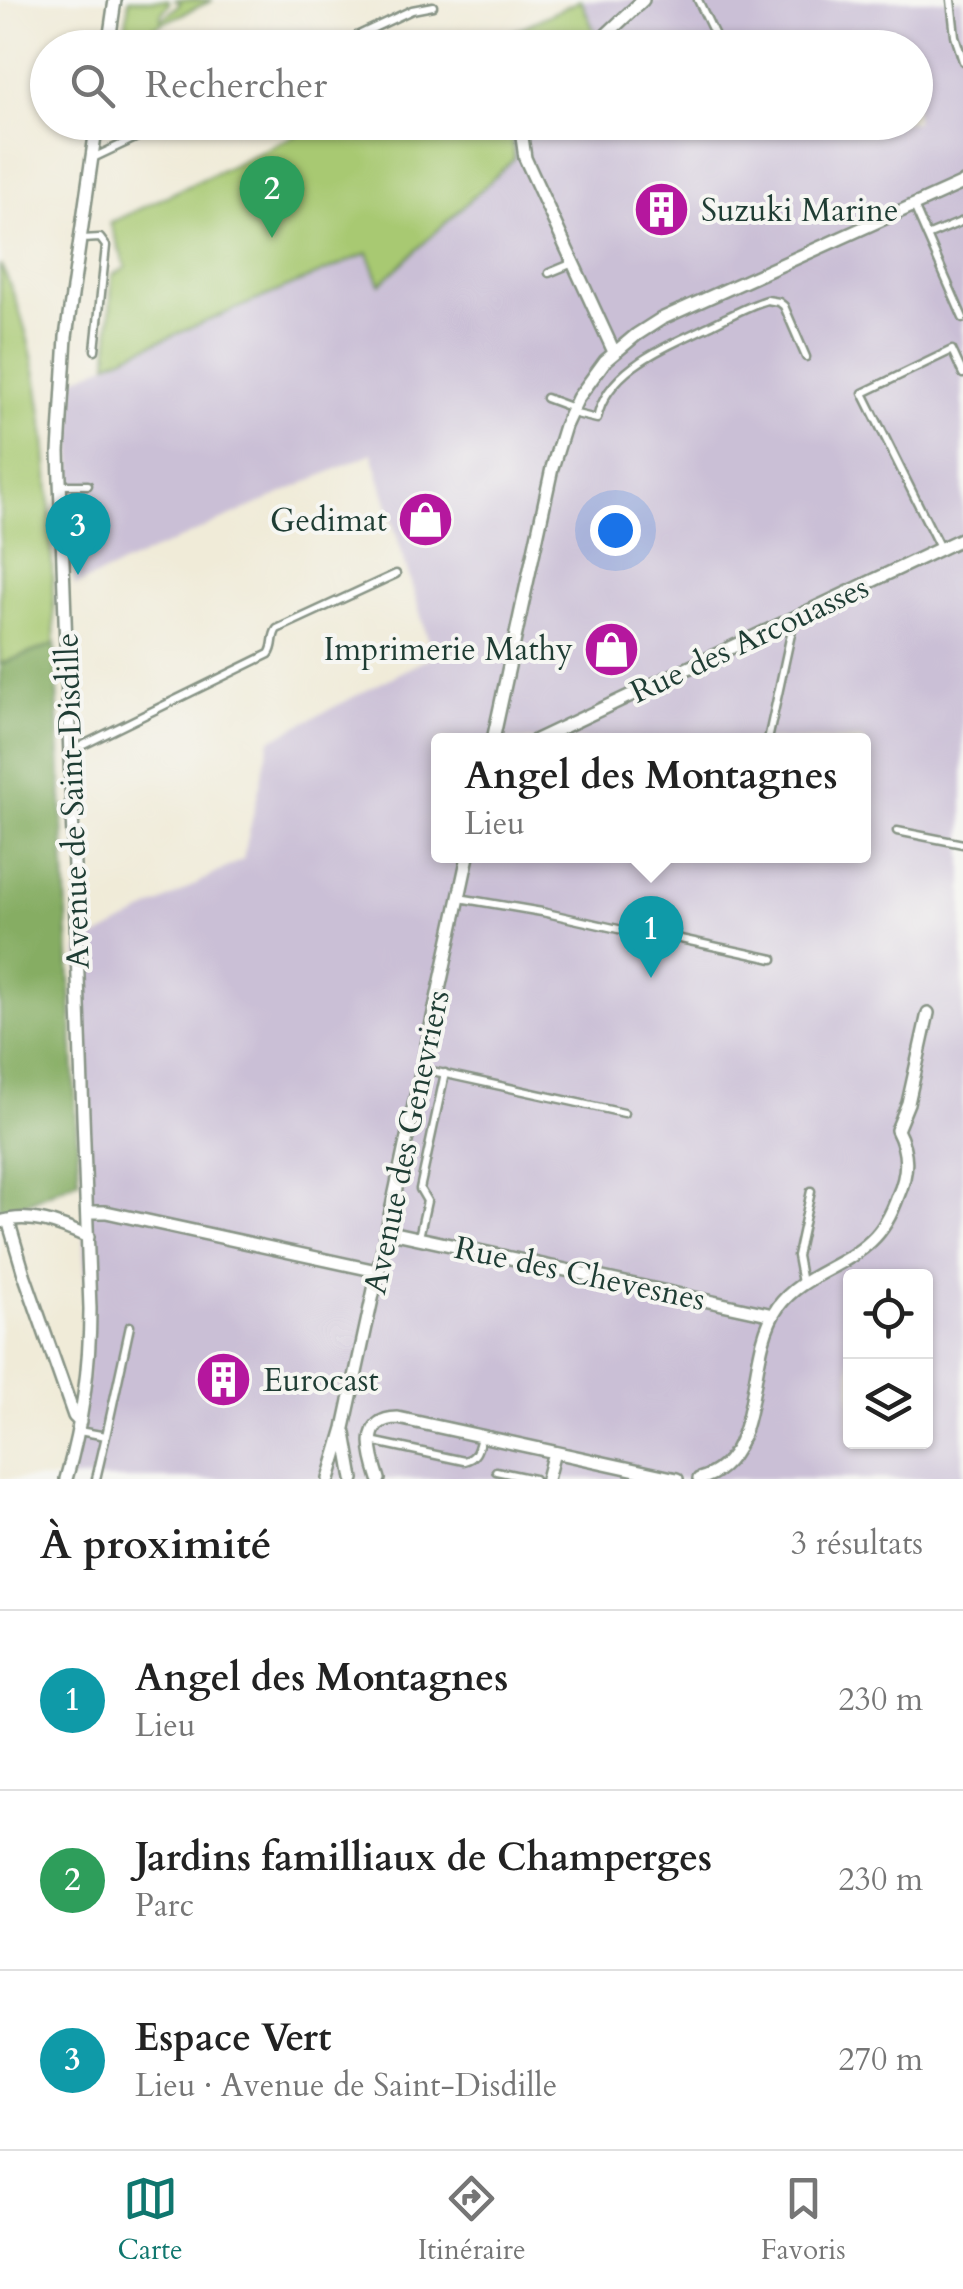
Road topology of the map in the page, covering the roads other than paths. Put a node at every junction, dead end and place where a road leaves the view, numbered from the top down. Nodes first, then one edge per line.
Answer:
1 (115, 0) edge
2 (643, 0) edge
3 (698, 0) edge
4 (951, 0) edge
5 (433, 6) dead end
6 (111, 30) edge
7 (369, 30) edge
8 (611, 30) edge
9 (712, 30) edge
10 (963, 61) edge
11 (94, 140) edge
12 (130, 140) edge
13 (522, 140) edge
14 (92, 158) junction
15 (963, 182) edge
16 (913, 205) junction
17 (963, 220) edge
18 (927, 236) junction
19 (80, 239) junction
20 (573, 262) junction
21 (550, 273) dead end
22 (963, 318) edge
23 (95, 350) dead end
24 (614, 352) junction
25 (806, 357) dead end
26 (963, 374) edge
27 (546, 398) dead end
28 (572, 410) junction
29 (59, 485) junction
30 (88, 485) dead end
31 (963, 538) edge
32 (940, 548) junction
33 (396, 574) dead end
34 (794, 618) junction
35 (495, 733) edge
36 (551, 733) edge
37 (769, 733) edge
38 (71, 750) junction
39 (897, 830) dead end
40 (963, 844) edge
41 (466, 863) edge
42 (459, 898) junction
43 (774, 960) dead end
44 (928, 1013) dead end
45 (422, 1068) junction
46 (445, 1074) junction
47 (624, 1113) dead end
48 (810, 1191) dead end
49 (87, 1212) junction
50 (4, 1221) edge
51 (386, 1231) junction
52 (88, 1237) junction
53 (419, 1238) junction
54 (378, 1271) junction
55 (802, 1284) junction
56 (773, 1315) junction
57 (130, 1326) dead end
58 (79, 1426) junction
59 (344, 1428) junction
60 (106, 1436) junction
61 (481, 1436) junction
62 (371, 1441) junction
63 (554, 1452) junction
64 (496, 1470) dead end
65 (66, 1479) edge
66 (96, 1479) edge
67 (329, 1479) edge
68 (353, 1479) edge
69 (380, 1479) edge
70 (534, 1479) edge
71 (548, 1479) edge
72 (677, 1479) edge
73 (699, 1479) edge

1 - 6 street
2 - 8 street
3 - 9 lane
4 - 10 lane
5 - 7 lane
11 - 14 street, Avenue de Saint-Disdille
12 - 14 lane
13 - 20 street
14 - 19 street, Avenue de Saint-Disdille
15 - 16 street
16 - 18 lane
16 - 24 street
17 - 18 lane
18 - 22 lane
19 - 23 lane
19 - 29 street, Avenue de Saint-Disdille
20 - 21 lane
20 - 24 street
24 - 28 street
25 - 28 lane
26 - 32 lane
27 - 28 lane
28 - 35 street
29 - 30 lane
29 - 38 street, Avenue de Saint-Disdille
31 - 32 street, Rue des Arcouasses
32 - 34 street, Rue des Arcouasses
33 - 38 lane
34 - 36 street, Rue des Arcouasses
34 - 37 lane
38 - 49 street, Avenue de Saint-Disdille
39 - 40 lane
41 - 42 street, Avenue des Genevriers
42 - 43 lane
42 - 45 street, Avenue des Genevriers
44 - 55 street
45 - 46 lane
45 - 51 street, Avenue des Genevriers
46 - 47 lane
46 - 53 lane
48 - 55 lane
49 - 52 street, Avenue de Saint-Disdille
49 - 54 street
50 - 52 street
50 - 58 street
51 - 53 street, Rue des Chevesnes
51 - 54 street, Avenue des Genevriers
52 - 58 street, Avenue de Saint-Disdille
53 - 56 street, Rue des Chevesnes
54 - 59 street, Avenue des Genevriers
55 - 56 street
56 - 73 street
57 - 60 lane
58 - 60 lane
58 - 65 street, Avenue de Saint-Disdille
59 - 67 street, Avenue des Genevriers
59 - 68 street, Avenue des Genevriers
60 - 66 lane
61 - 62 street
61 - 62 lane
61 - 63 street
62 - 69 street
63 - 71 street
63 - 72 street
64 - 70 lane

